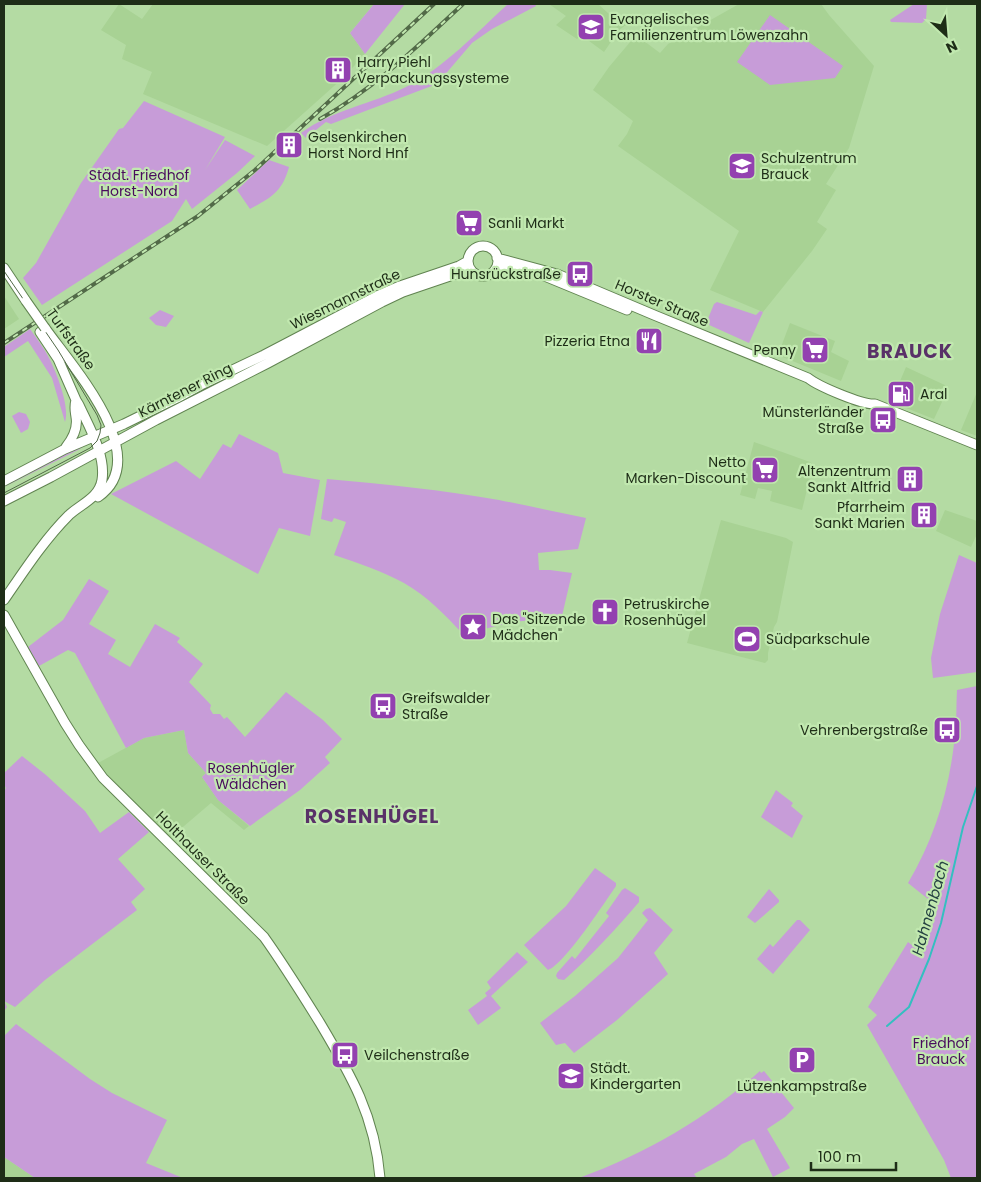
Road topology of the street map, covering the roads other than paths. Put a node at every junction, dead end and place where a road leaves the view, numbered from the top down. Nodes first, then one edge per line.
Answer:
1 (468, 261) junction
2 (497, 263) junction
3 (4, 268) edge
4 (471, 271) junction
5 (4, 278) edge
6 (24, 303) junction
7 (43, 330) junction
8 (266, 359) junction
9 (76, 400) junction
10 (868, 404) junction
11 (110, 430) junction
12 (94, 436) junction
13 (114, 443) junction
14 (977, 445) edge
15 (65, 449) junction
16 (977, 451) edge
17 (99, 452) junction
18 (4, 481) edge
19 (88, 500) junction
20 (4, 501) edge
21 (4, 600) edge
22 (4, 614) edge
23 (380, 1178) edge

1 - 2 main road
1 - 4 main road
1 - 8 main road, Wiesmannstraße
2 - 4 main road
2 - 10 main road, Horster Straße
3 - 6 main road, Turfstraße
4 - 8 main road, Wiesmannstraße
5 - 6 main road, Turfstraße
6 - 7 main road, Turfstraße, bridge
7 - 9 main road, Turfstraße
7 - 11 main road, Turfstraße
8 - 11 main road, Kärntener Ring
8 - 13 main road, Kärntener Ring
9 - 12 main road, Turfstraße
9 - 15 main road
10 - 14 main road, Horster Straße
10 - 16 main road, Horster Straße
11 - 12 main road, Kärntener Ring
11 - 13 main road
12 - 15 main road, Kärntener Ring
12 - 17 main road
13 - 17 main road, Kärntener Ring
13 - 19 main road
15 - 18 main road, Kärntener Ring
17 - 19 main road
17 - 20 main road, Kärntener Ring
19 - 21 main road
22 - 23 main road, Holthauser Straße

